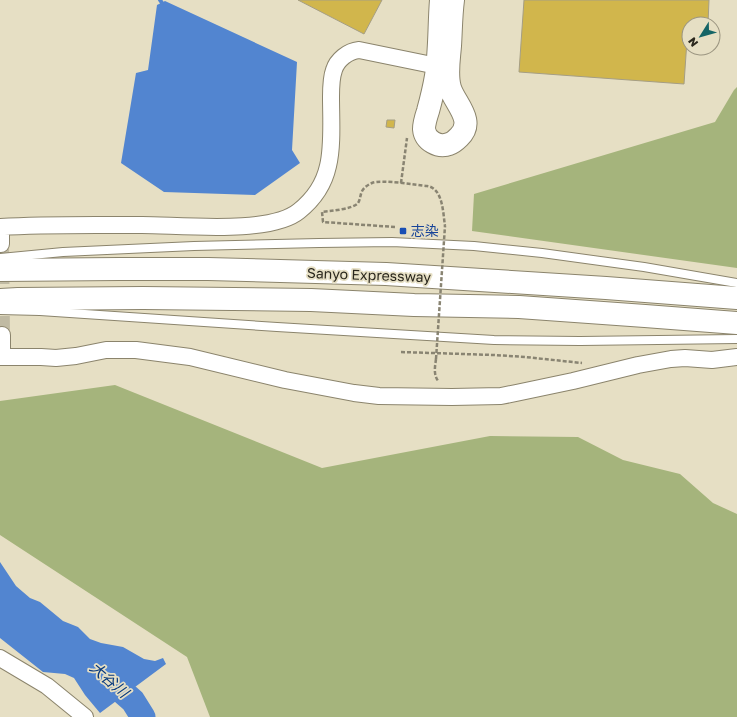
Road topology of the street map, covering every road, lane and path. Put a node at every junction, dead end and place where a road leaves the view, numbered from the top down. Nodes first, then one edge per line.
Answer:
1 (441, 0) edge
2 (452, 0) edge
3 (437, 66) junction
4 (1, 227) edge
5 (394, 227) dead end
6 (1, 251) edge
7 (0, 270) edge
8 (737, 283) edge
9 (737, 298) edge
10 (0, 300) edge
11 (0, 310) edge
12 (737, 324) edge
13 (2, 335) dead end
14 (737, 339) edge
15 (401, 352) dead end
16 (1, 357) edge
17 (737, 358) edge
18 (436, 359) dead end
19 (604, 373) junction
20 (0, 658) edge
21 (85, 717) edge

1 - 3 main road
2 - 3 main road
3 - 4 street
4 - 6 street
5 - 18 path, bridge
6 - 8 lane
7 - 9 main road, Sanyo Expressway
10 - 12 main road, Sanyo Expressway
11 - 14 lane
13 - 16 street
15 - 19 path
16 - 19 street
17 - 19 street
20 - 21 street

